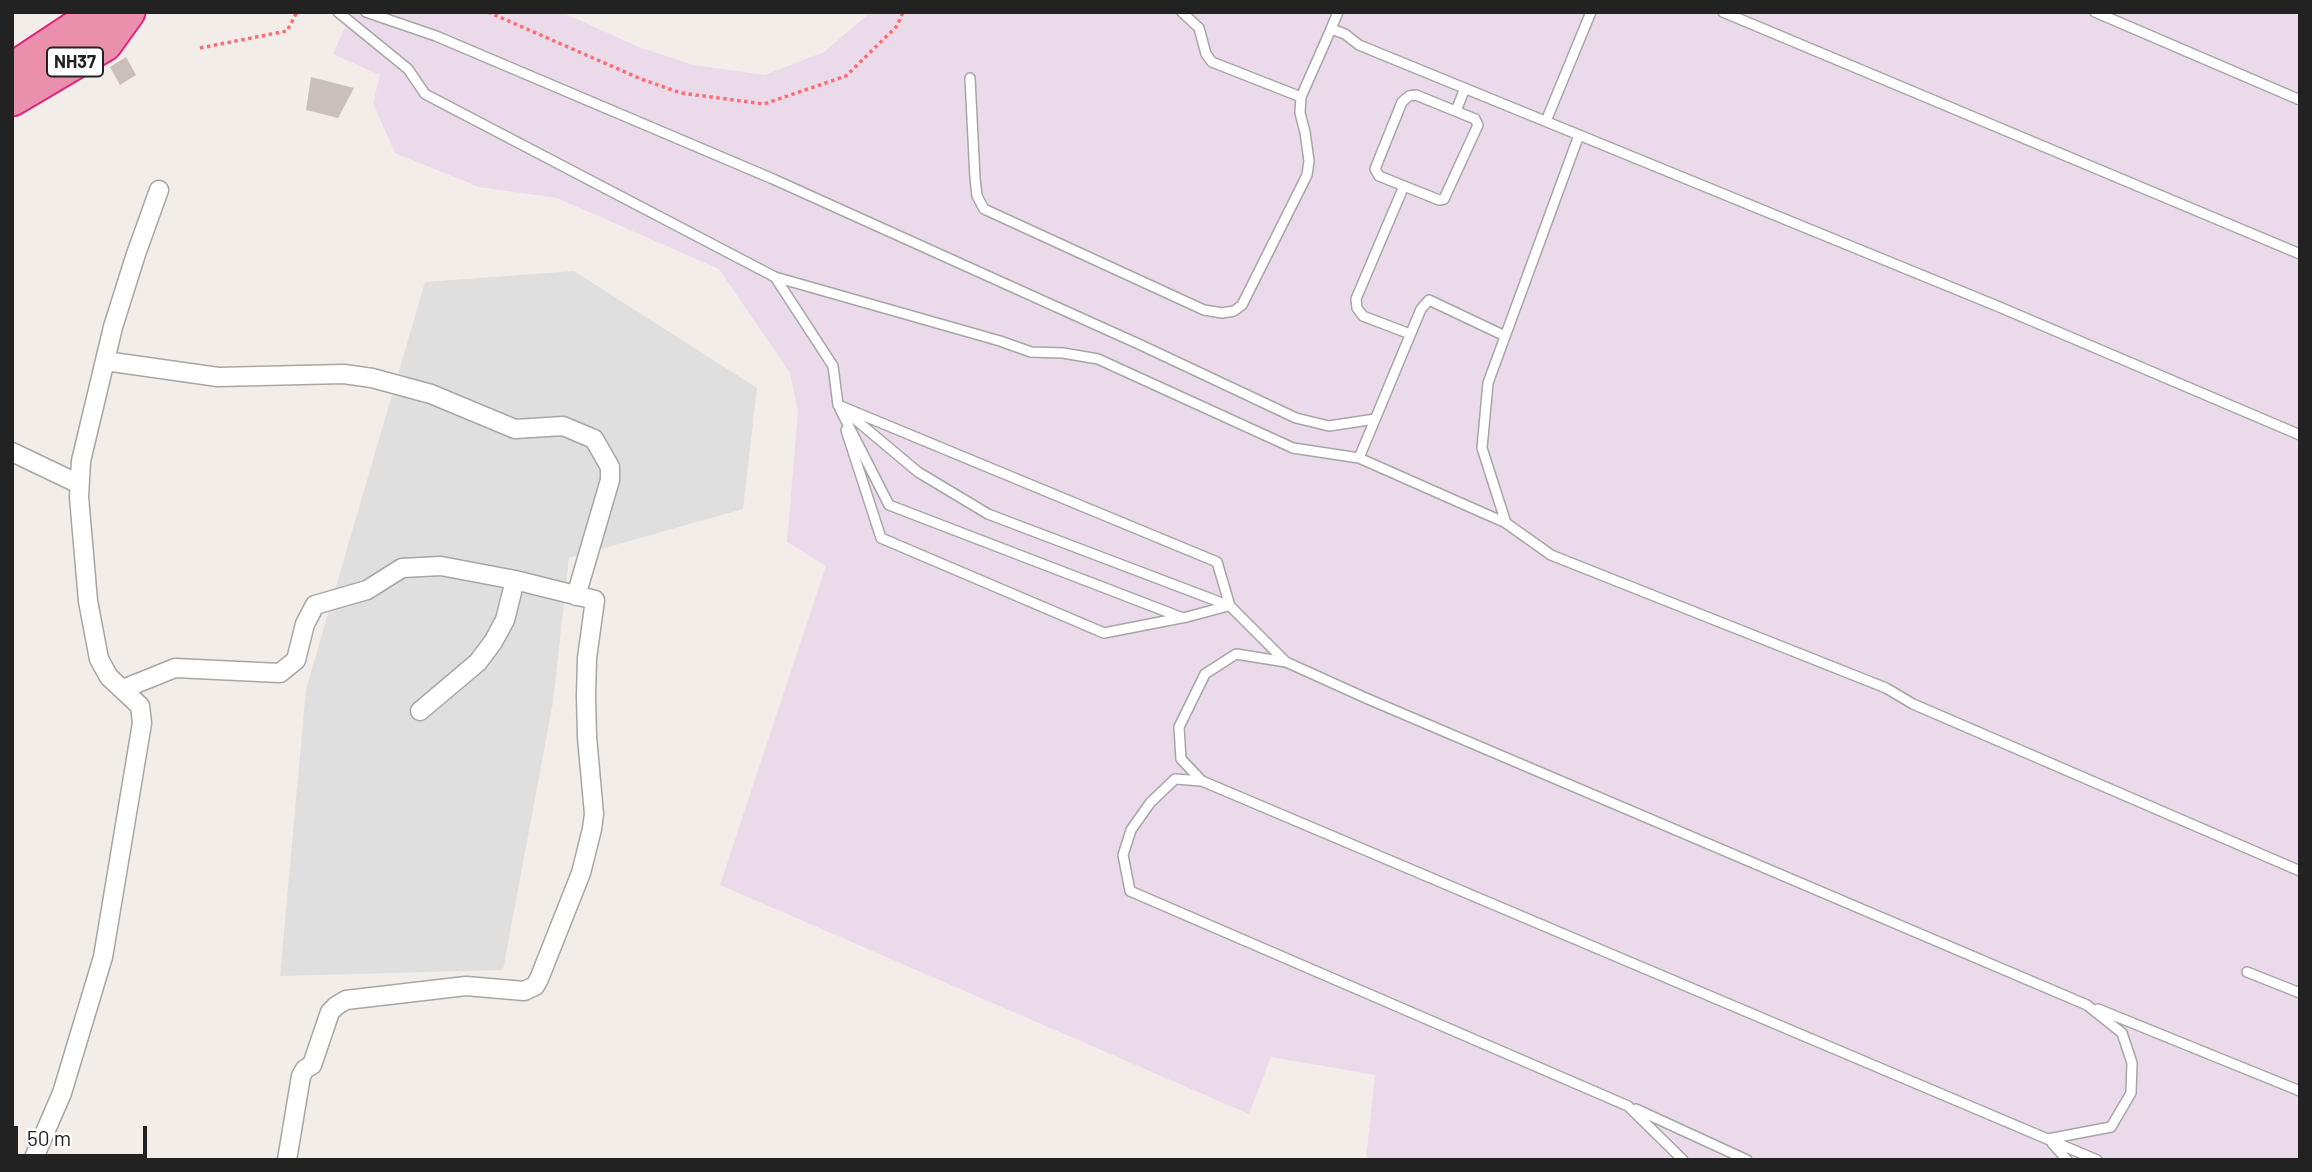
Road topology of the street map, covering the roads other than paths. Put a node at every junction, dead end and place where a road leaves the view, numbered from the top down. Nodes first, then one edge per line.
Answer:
1 (104, 12) edge
2 (128, 12) edge
3 (338, 12) edge
4 (366, 12) edge
5 (1182, 12) edge
6 (1338, 12) edge
7 (1591, 12) edge
8 (1723, 12) edge
9 (2095, 12) edge
10 (1331, 29) junction
11 (12, 70) edge
12 (970, 78) dead end
13 (1465, 88) junction
14 (1301, 97) junction
15 (12, 99) edge
16 (2300, 100) edge
17 (1456, 111) junction
18 (1546, 121) junction
19 (1579, 135) junction
20 (1404, 186) junction
21 (159, 190) dead end
22 (2300, 254) edge
23 (775, 277) junction
24 (1410, 334) junction
25 (1505, 336) junction
26 (106, 360) junction
27 (838, 405) junction
28 (1375, 419) junction
29 (2300, 435) edge
30 (12, 452) edge
31 (1359, 458) junction
32 (79, 484) junction
33 (1506, 523) junction
34 (515, 580) junction
35 (576, 596) junction
36 (1230, 606) junction
37 (1183, 618) junction
38 (1286, 662) junction
39 (123, 690) junction
40 (420, 711) dead end
41 (1202, 781) junction
42 (2300, 872) edge
43 (2247, 972) dead end
44 (2300, 993) edge
45 (2087, 1004) junction
46 (2300, 1091) edge
47 (1628, 1106) junction
48 (2048, 1139) junction
49 (33, 1160) edge
50 (287, 1160) edge
51 (1683, 1160) edge
52 (1746, 1160) edge
53 (2067, 1160) edge
54 (2097, 1160) edge

1 - 11 highway, NH37
2 - 15 highway, NH37
3 - 23 lane
4 - 28 lane
5 - 14 lane
6 - 10 lane
7 - 18 lane
8 - 22 lane
9 - 16 lane
10 - 13 lane
10 - 14 lane
12 - 14 lane
13 - 17 lane
13 - 18 lane
17 - 20 lane
17 - 20 lane
18 - 19 lane
19 - 25 lane
19 - 29 lane
20 - 24 lane
21 - 26 street
23 - 27 lane
23 - 31 lane
24 - 25 lane
24 - 28 lane
25 - 33 lane
26 - 32 street
26 - 35 street
27 - 36 lane
27 - 36 lane
27 - 37 lane
27 - 37 lane
28 - 31 lane
30 - 32 street
31 - 33 lane
32 - 39 street
33 - 42 lane
34 - 35 street
34 - 39 street
34 - 40 street
35 - 50 street
36 - 37 lane
36 - 38 lane
38 - 41 lane
38 - 45 lane
39 - 49 street
41 - 47 lane
41 - 48 lane
43 - 44 lane
45 - 46 lane
45 - 48 lane
47 - 51 lane
47 - 52 lane
48 - 53 lane
48 - 54 lane

